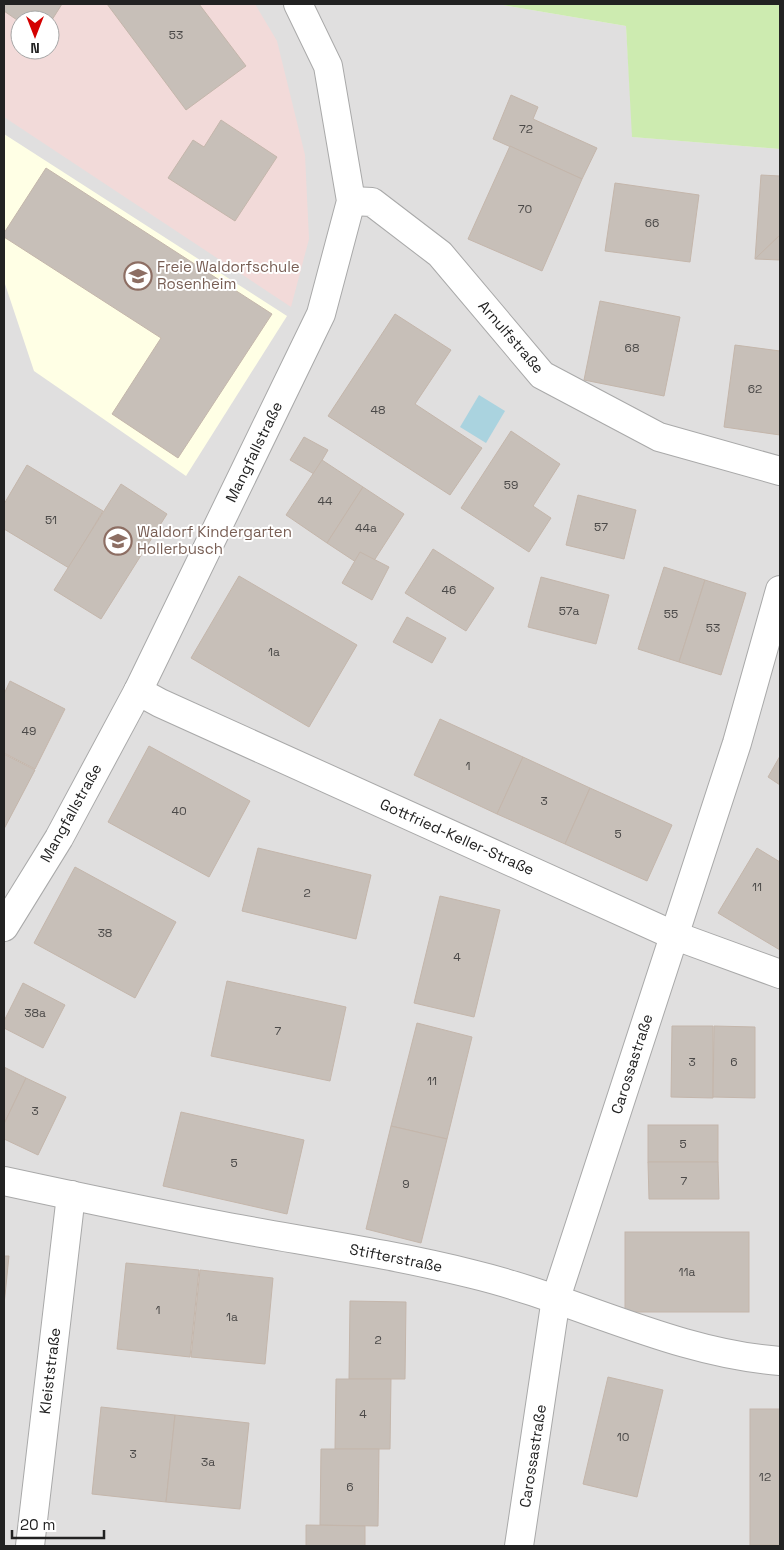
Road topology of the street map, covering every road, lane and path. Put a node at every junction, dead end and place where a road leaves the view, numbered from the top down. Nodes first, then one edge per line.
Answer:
1 (298, 4) edge
2 (351, 201) junction
3 (780, 471) edge
4 (780, 590) edge
5 (138, 691) junction
6 (4, 927) edge
7 (674, 934) junction
8 (780, 974) edge
9 (4, 1181) edge
10 (71, 1195) junction
11 (556, 1298) junction
12 (780, 1361) edge
13 (30, 1546) edge
14 (519, 1546) edge

1 - 2 street, Mangfallstraße
2 - 3 street, Arnulfstraße
2 - 5 street, Mangfallstraße
4 - 7 street, Carossastraße
5 - 6 street, Mangfallstraße
5 - 7 street, Gottfried-Keller-Straße
7 - 8 street, Gottfried-Keller-Straße
7 - 11 street, Carossastraße
9 - 10 street, Stifterstraße
10 - 11 street, Stifterstraße
10 - 13 street, Kleiststraße
11 - 12 street, Stifterstraße
11 - 14 street, Carossastraße

